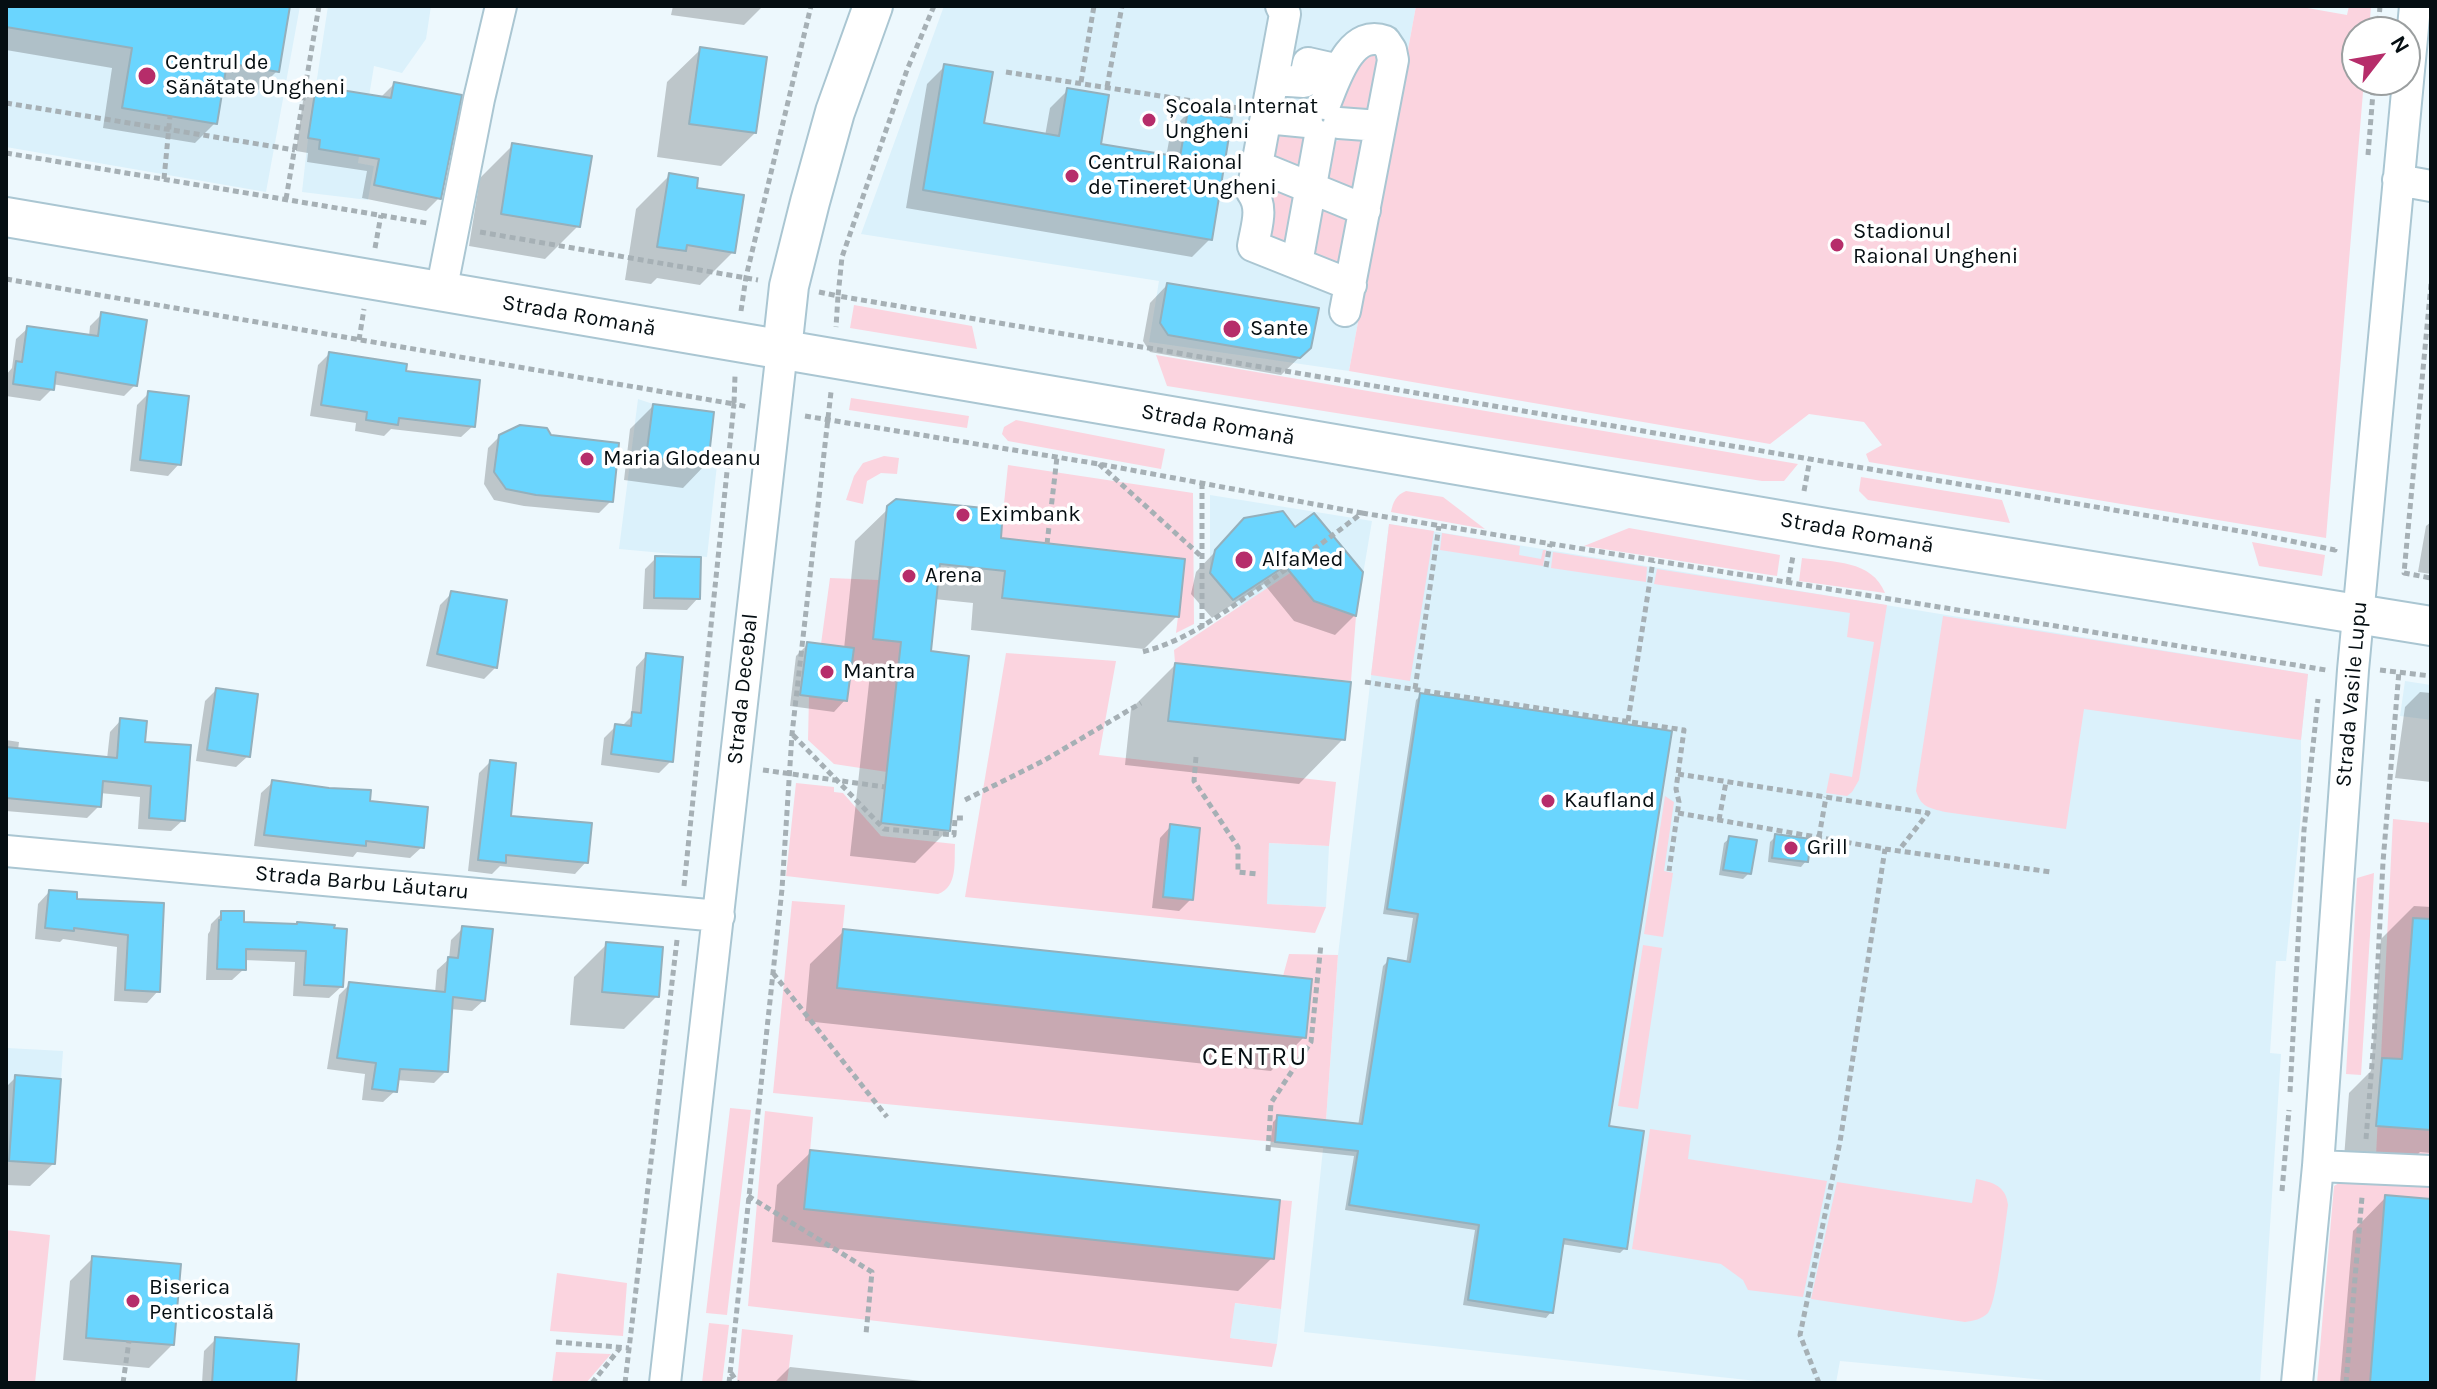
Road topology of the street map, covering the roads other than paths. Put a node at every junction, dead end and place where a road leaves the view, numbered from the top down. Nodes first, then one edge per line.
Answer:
1 (501, 6) edge
2 (873, 6) edge
3 (1281, 6) edge
4 (2420, 7) edge
5 (1339, 70) junction
6 (1273, 80) junction
7 (1256, 114) junction
8 (1322, 121) junction
9 (1380, 126) junction
10 (1257, 166) junction
11 (2398, 180) junction
12 (2431, 186) edge
13 (1311, 188) junction
14 (1365, 210) junction
15 (6, 217) edge
16 (1297, 263) junction
17 (441, 292) junction
18 (782, 350) junction
19 (2358, 614) junction
20 (2431, 626) edge
21 (6, 851) edge
22 (719, 916) junction
23 (2318, 1166) junction
24 (2431, 1171) edge
25 (665, 1383) edge
26 (2297, 1383) edge

1 - 17 street
2 - 18 main road, Strada Decebal
3 - 6 street
4 - 11 street, Strada Vasile Lupu
5 - 6 street
5 - 8 street
5 - 9 street
6 - 7 street
7 - 8 street
7 - 10 street
8 - 9 street
8 - 13 street
9 - 14 street
10 - 13 street
10 - 16 street
11 - 12 street
11 - 19 street, Strada Vasile Lupu
13 - 14 street
13 - 16 street
14 - 16 street
15 - 17 main road, Strada Romană
17 - 18 main road, Strada Romană
18 - 19 main road, Strada Romană
18 - 22 street, Strada Decebal
19 - 20 main road, Strada Romană
19 - 23 street, Strada Vasile Lupu
21 - 22 street, Strada Barbu Lăutaru
22 - 25 street, Strada Decebal
23 - 24 street
23 - 26 street, Strada Vasile Lupu

